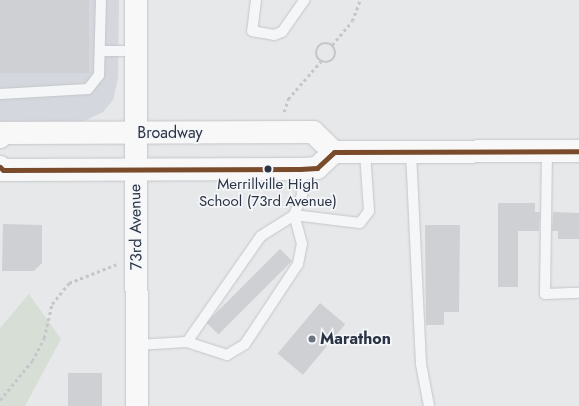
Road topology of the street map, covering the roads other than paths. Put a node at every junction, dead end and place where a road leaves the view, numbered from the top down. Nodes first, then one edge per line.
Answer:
1 (101, 0) edge
2 (136, 0) edge
3 (256, 0) edge
4 (304, 0) edge
5 (100, 51) junction
6 (136, 51) junction
7 (0, 94) edge
8 (135, 133) junction
9 (0, 138) edge
10 (547, 151) junction
11 (579, 151) edge
12 (334, 152) junction
13 (365, 152) junction
14 (411, 152) junction
15 (0, 166) edge
16 (135, 169) junction
17 (300, 169) junction
18 (294, 216) junction
19 (579, 293) edge
20 (187, 342) junction
21 (137, 345) junction
22 (137, 406) edge
23 (429, 406) edge

1 - 5 lane
2 - 6 main road, 73rd Avenue
3 - 4 lane
5 - 6 lane
5 - 7 lane
6 - 8 main road, 73rd Avenue
8 - 9 main road, Broadway
8 - 12 main road, Broadway
8 - 16 main road, 73rd Avenue
10 - 11 main road
10 - 14 main road
10 - 19 lane
12 - 13 main road
12 - 17 main road
13 - 14 main road
13 - 18 lane
14 - 23 lane
15 - 16 main road
16 - 17 main road
16 - 21 main road, 73rd Avenue
17 - 18 lane
18 - 20 lane
18 - 20 lane
20 - 21 lane
21 - 22 main road, 73rd Avenue

